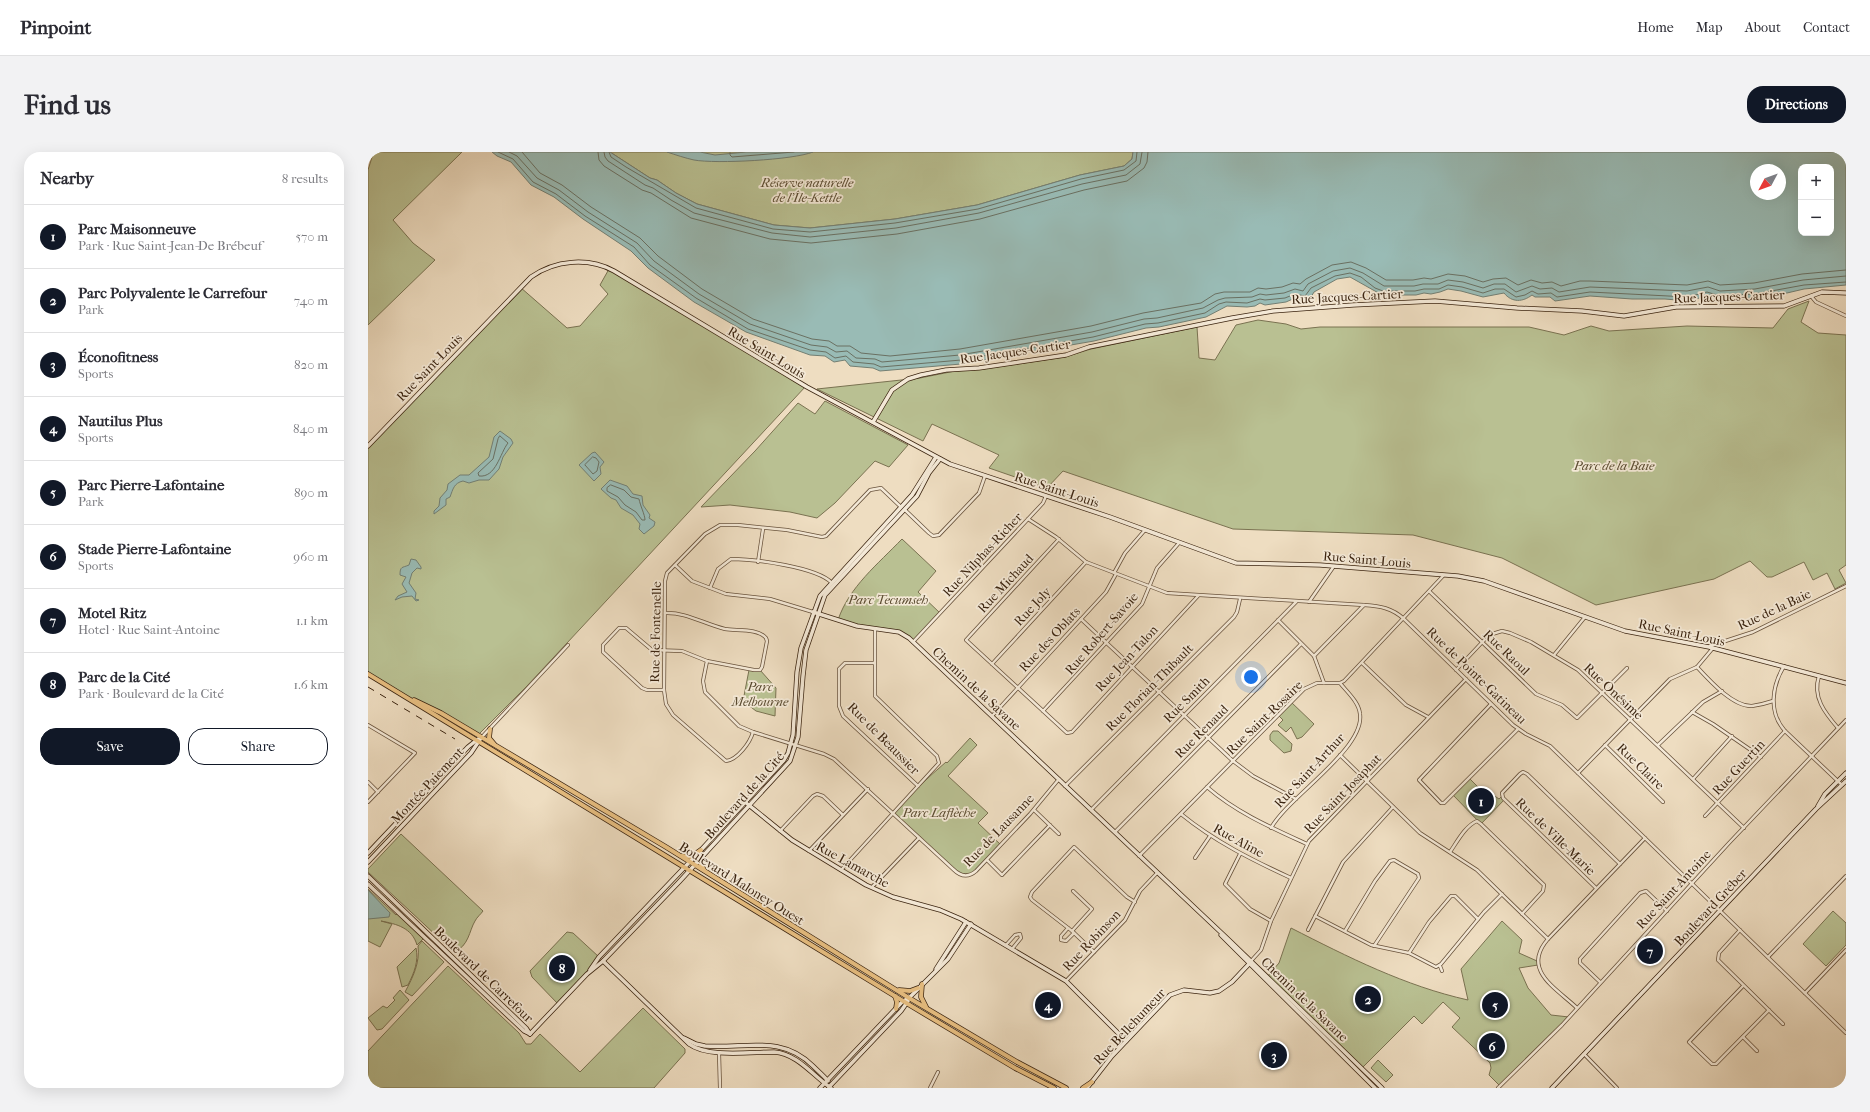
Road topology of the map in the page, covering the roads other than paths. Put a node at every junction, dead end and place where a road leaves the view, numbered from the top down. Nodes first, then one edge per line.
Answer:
1 (1846, 293) edge
2 (1810, 295) junction
3 (1846, 316) edge
4 (873, 422) junction
5 (368, 446) edge
6 (936, 457) junction
7 (940, 459) junction
8 (985, 476) junction
9 (1046, 496) junction
10 (901, 507) junction
11 (905, 510) junction
12 (1028, 519) junction
13 (763, 528) junction
14 (1145, 530) junction
15 (1059, 539) junction
16 (1179, 543) junction
17 (758, 562) junction
18 (1086, 562) junction
19 (675, 565) junction
20 (1334, 566) junction
21 (1115, 574) junction
22 (1444, 575) junction
23 (833, 583) junction
24 (1846, 586) edge
25 (1149, 587) junction
26 (710, 588) junction
27 (1430, 592) junction
28 (1198, 596) junction
29 (1240, 599) junction
30 (1296, 602) junction
31 (1309, 602) junction
32 (1364, 605) junction
33 (665, 612) junction
34 (814, 612) junction
35 (819, 614) junction
36 (1584, 617) junction
37 (1081, 619) junction
38 (1404, 619) junction
39 (1278, 620) junction
40 (874, 629) junction
41 (913, 642) junction
42 (1107, 642) junction
43 (1483, 642) junction
44 (1301, 644) junction
45 (568, 645) dead end
46 (1709, 647) junction
47 (1713, 648) junction
48 (665, 650) junction
49 (1554, 655) junction
50 (1314, 656) junction
51 (707, 661) junction
52 (874, 662) junction
53 (1362, 663) junction
54 (992, 664) junction
55 (1132, 666) junction
56 (1784, 666) junction
57 (1697, 667) junction
58 (1627, 668) dead end
59 (1456, 670) junction
60 (368, 674) edge
61 (1819, 676) junction
62 (1466, 680) junction
63 (1324, 683) junction
64 (1340, 683) junction
65 (1846, 683) edge
66 (1018, 688) junction
67 (664, 690) junction
68 (1160, 691) junction
69 (1722, 691) junction
70 (1603, 692) junction
71 (406, 697) junction
72 (1773, 700) junction
73 (1491, 704) junction
74 (1043, 711) junction
75 (1692, 712) junction
76 (1184, 715) junction
77 (992, 716) junction
78 (1428, 718) junction
79 (1630, 719) junction
80 (1846, 720) edge
81 (368, 725) edge
82 (1838, 728) junction
83 (490, 729) junction
84 (1518, 729) junction
85 (1785, 731) junction
86 (753, 732) junction
87 (1732, 736) junction
88 (480, 738) junction
89 (1209, 738) junction
90 (477, 742) junction
91 (791, 743) junction
92 (797, 745) junction
93 (1605, 745) junction
94 (1658, 746) junction
95 (504, 751) junction
96 (1340, 755) junction
97 (1811, 756) junction
98 (1761, 757) junction
99 (1233, 761) junction
100 (1578, 773) junction
101 (1846, 773) edge
102 (1059, 779) junction
103 (1692, 779) junction
104 (1366, 781) junction
105 (1838, 781) junction
106 (1846, 781) edge
107 (368, 782) edge
108 (1842, 785) junction
109 (918, 786) junction
110 (1065, 786) junction
111 (1207, 787) junction
112 (868, 789) junction
113 (378, 792) junction
114 (1296, 799) junction
115 (368, 802) edge
116 (745, 802) junction
117 (1663, 802) dead end
118 (1717, 803) junction
119 (750, 806) junction
120 (1393, 807) junction
121 (1816, 808) junction
122 (1034, 810) junction
123 (1091, 810) junction
124 (893, 813) junction
125 (1181, 814) junction
126 (843, 815) junction
127 (1705, 816) dead end
128 (1050, 825) junction
129 (1271, 828) junction
130 (1744, 828) junction
131 (780, 831) junction
132 (1114, 832) junction
133 (1059, 834) dead end
134 (1210, 836) junction
135 (919, 838) junction
136 (1645, 838) junction
137 (1307, 844) junction
138 (666, 847) junction
139 (701, 850) junction
140 (809, 851) junction
141 (1450, 852) junction
142 (368, 853) edge
143 (1240, 854) junction
144 (702, 856) junction
145 (1139, 856) junction
146 (1195, 858) dead end
147 (987, 860) junction
148 (368, 862) edge
149 (690, 862) junction
150 (1620, 864) junction
151 (694, 865) junction
152 (686, 867) junction
153 (690, 870) junction
154 (841, 870) junction
155 (1157, 873) junction
156 (709, 874) junction
157 (368, 876) edge
158 (1846, 876) edge
159 (1291, 878) junction
160 (1692, 883) junction
161 (368, 884) edge
162 (872, 888) junction
163 (1596, 888) junction
164 (1073, 891) dead end
165 (1502, 894) junction
166 (1135, 902) junction
167 (1720, 910) junction
168 (1667, 911) junction
169 (1522, 914) junction
170 (637, 916) junction
171 (1315, 916) junction
172 (1478, 919) junction
173 (642, 920) junction
174 (1271, 921) junction
175 (966, 922) junction
176 (972, 924) junction
177 (1068, 928) junction
178 (1308, 930) dead end
179 (1740, 930) junction
180 (1345, 931) junction
181 (1073, 932) junction
182 (1548, 939) junction
183 (1006, 945) junction
184 (1374, 946) junction
185 (1012, 949) junction
186 (1846, 950) edge
187 (1094, 952) junction
188 (1409, 953) junction
189 (599, 957) junction
190 (1768, 957) junction
191 (603, 961) junction
192 (1250, 963) junction
193 (1440, 966) junction
194 (1442, 971) dead end
195 (587, 974) junction
196 (932, 975) junction
197 (1066, 981) junction
198 (1600, 982) junction
199 (922, 984) junction
200 (1744, 986) junction
201 (918, 988) junction
202 (894, 989) junction
203 (1805, 993) junction
204 (894, 996) junction
205 (909, 998) junction
206 (903, 1001) junction
207 (908, 1004) junction
208 (926, 1008) junction
209 (1577, 1008) junction
210 (896, 1009) junction
211 (1769, 1010) junction
212 (1783, 1024) dead end
213 (1846, 1033) edge
214 (530, 1034) junction
215 (680, 1035) junction
216 (1743, 1037) junction
217 (1126, 1041) junction
218 (988, 1045) junction
219 (719, 1046) junction
220 (780, 1047) junction
221 (985, 1050) junction
222 (1757, 1051) dead end
223 (719, 1052) junction
224 (778, 1052) junction
225 (1584, 1054) junction
226 (938, 1072) dead end
227 (827, 1080) junction
228 (1092, 1082) junction
229 (824, 1084) junction
230 (720, 1088) edge
231 (820, 1088) edge
232 (829, 1088) edge
233 (930, 1088) edge
234 (1054, 1088) edge
235 (1066, 1088) edge
236 (1084, 1088) edge
237 (1088, 1088) edge
238 (1374, 1088) edge
239 (1382, 1088) edge
240 (1498, 1088) edge
241 (1552, 1088) edge
242 (1617, 1088) edge

1 - 2 street, Rue Jacques-Cartier
2 - 3 street
2 - 4 street, Rue Jacques-Cartier
4 - 5 street, Rue Saint-Louis
4 - 6 street, Rue Saint-Louis
6 - 7 street, Rue Saint-Louis
6 - 10 street, Boulevard de la Cité
7 - 8 street, Rue Saint-Louis
7 - 11 street, Boulevard de la Cité
8 - 9 street, Rue Saint-Louis
8 - 11 street
9 - 12 street, Rue Nilphas-Richer
9 - 14 street, Rue Saint-Louis
10 - 11 street
10 - 13 street, Rue de Fontenelle
10 - 23 street, Boulevard de la Cité
11 - 23 street, Boulevard de la Cité
12 - 15 street, Rue de Pointe-Gatineau
12 - 41 street, Rue Nilphas-Richer
13 - 17 street
13 - 19 street, Rue de Fontenelle
14 - 16 street, Rue Saint-Louis
14 - 21 street, Rue des Oblats
15 - 18 street, Rue de Pointe-Gatineau
15 - 54 street, Rue Michaud
16 - 20 street, Rue Saint-Louis
16 - 25 street, Rue Robert-Savoie
17 - 23 street
17 - 26 street
18 - 21 street, Rue de Pointe-Gatineau
18 - 54 street, Rue Joly
19 - 26 street, Chemin de la Savane
19 - 33 street, Rue de Fontenelle
20 - 22 street, Rue Saint-Louis
20 - 31 street
21 - 25 street, Rue de Pointe-Gatineau
21 - 37 street, Rue des Oblats
22 - 27 street
22 - 36 street, Rue Saint-Louis
23 - 34 street, Boulevard de la Cité
23 - 35 street, Boulevard de la Cité
24 - 46 street, Rue de la Baie
25 - 28 street, Rue de Pointe-Gatineau
25 - 42 street, Rue Robert-Savoie
26 - 34 street, Chemin de la Savane
27 - 38 street
27 - 43 street, Rue Raoul
28 - 29 street, Rue de Pointe-Gatineau
28 - 55 street, Rue Jean-Talon
29 - 30 street, Rue de Pointe-Gatineau
29 - 68 street, Rue Florian-Thibault
30 - 31 street, Rue de Pointe-Gatineau
30 - 39 street, Rue Smith
31 - 32 street, Rue de Pointe-Gatineau
32 - 38 street, Rue de Pointe-Gatineau
32 - 50 street
33 - 48 street, Rue de Fontenelle
33 - 51 street
34 - 35 street, Chemin de la Savane
34 - 91 street, Boulevard de la Cité
35 - 40 street, Chemin de la Savane
35 - 92 street, Boulevard de la Cité
36 - 46 street, Rue Saint-Louis
36 - 49 street
37 - 42 street
37 - 66 street, Rue des Oblats
38 - 53 street
38 - 59 street, Rue de Pointe-Gatineau
39 - 44 street
39 - 76 street, Rue Smith
40 - 41 street, Chemin de la Savane
40 - 52 street
41 - 77 street, Chemin de la Savane
42 - 55 street
42 - 74 street, Rue Robert-Savoie
43 - 49 street, Rue Onésime
43 - 59 street, Rue Onésime
43 - 70 street, Rue Raoul
44 - 50 street
44 - 89 street, Rue Renaud
45 - 83 street, Montée Paiement
46 - 47 street, Rue Saint-Louis
47 - 56 street, Rue Saint-Louis
47 - 57 street
48 - 51 street
48 - 67 street, Rue de Fontenelle
48 - 67 street
49 - 70 street, Rue Onésime
50 - 63 street
51 - 86 street, Rue de Lausanne
52 - 109 street
52 - 109 street, Rue de Beaussier
53 - 64 street
53 - 78 street
54 - 66 street
55 - 68 street
55 - 74 street, Rue Jean-Talon
56 - 61 street, Rue Saint-Louis
56 - 72 street
57 - 69 street
57 - 79 street
58 - 70 street
59 - 62 street, Rue de Pointe-Gatineau
60 - 71 main road, Boulevard Maloney Ouest
61 - 65 street, Rue Saint-Louis
61 - 82 street
62 - 73 street, Rue de Pointe-Gatineau
62 - 78 street, Rue Saint-Josaphat
63 - 64 street, Rue Saint-Rosaire
63 - 99 street, Rue Saint-Rosaire
64 - 96 street, Rue Saint-Arthur
66 - 74 street
66 - 77 street, Rue des Oblats
67 - 86 street, Rue de Fontenelle
68 - 76 street
68 - 110 street, Rue Florian-Thibault
69 - 72 street
69 - 75 street
70 - 79 street, Rue Onésime
71 - 88 main road, Boulevard Maloney Ouest
71 - 90 main road, Boulevard Maloney Ouest
72 - 85 street
73 - 84 street, Rue de Pointe-Gatineau
73 - 84 street
75 - 87 street
75 - 94 street
76 - 89 street
76 - 123 street, Rue Smith
77 - 102 street, Chemin de la Savane
78 - 104 street, Rue Saint-Josaphat
79 - 93 street
79 - 94 street, Rue Onésime
80 - 82 street, Rue Saint-Antoine
81 - 113 street
82 - 97 street, Rue Saint-Antoine
83 - 88 street, Montée Paiement
83 - 95 main road
84 - 100 street, Rue de Pointe-Gatineau
85 - 97 street
85 - 98 street, Rue Guertin
86 - 91 street, Rue de Lausanne
87 - 98 street
87 - 103 street
88 - 90 street, Montée Paiement
88 - 95 main road, Boulevard Maloney Ouest
89 - 99 street
89 - 132 street, Rue Renaud
90 - 142 street, Montée Paiement
90 - 148 street, Montée Paiement
90 - 152 main road, Boulevard Maloney Ouest
91 - 92 street, Rue de Lausanne
91 - 116 street, Boulevard de la Cité
92 - 112 street, Rue de Lausanne
92 - 119 street, Boulevard de la Cité
93 - 100 street
93 - 117 street, Rue Claire
94 - 103 street, Rue Onésime
95 - 138 main road, Boulevard Maloney Ouest
96 - 104 street
96 - 114 street, Rue Saint-Arthur
97 - 105 street
97 - 130 street, Rue Saint-Antoine
98 - 118 street, Rue Guertin
99 - 111 street, Rue Saint-Rosaire
99 - 114 street
100 - 136 street, Rue de Pointe-Gatineau
101 - 105 street, Boulevard Gréber
102 - 110 street, Chemin de la Savane
102 - 122 street, Rue de Lausanne
103 - 118 street, Rue Onésime
104 - 120 street
104 - 137 street, Rue Saint-Josaphat
105 - 108 street
105 - 121 street, Boulevard Gréber
106 - 108 street, Boulevard Gréber
107 - 113 street
108 - 121 street, Boulevard Gréber
109 - 124 street
110 - 123 street, Chemin de la Savane
111 - 125 street, Rue Saint-Rosaire
111 - 129 street
112 - 124 street, Rue de Lausanne
112 - 126 street
113 - 115 street
114 - 129 street, Rue Saint-Arthur
116 - 119 street, Rue Lamarche
116 - 139 street, Boulevard de la Cité
118 - 127 street, Rue Guertin
118 - 130 street, Rue Onésime
119 - 131 street, Rue Lamarche
119 - 144 street, Boulevard de la Cité
120 - 141 street
120 - 171 street
121 - 167 street, Boulevard Gréber
122 - 128 street
122 - 147 street, Rue de Lausanne
123 - 132 street, Chemin de la Savane
124 - 135 street, Rue de Lausanne
124 - 154 street
125 - 134 street, Rue Aline
125 - 145 street, Rue Saint-Rosaire
126 - 131 street
126 - 140 street
128 - 133 street
128 - 147 street
129 - 137 street
130 - 160 street, Rue Saint-Antoine
131 - 140 street, Rue Lamarche
132 - 145 street, Chemin de la Savane
134 - 143 street, Rue Aline
134 - 146 street
135 - 147 street, Rue de Lausanne
135 - 162 street
136 - 150 street
136 - 160 street, Rue de Pointe-Gatineau
137 - 159 street, Rue Saint-Josaphat
138 - 139 main road
138 - 149 main road, Boulevard Maloney Ouest
139 - 149 street, Boulevard de la Cité
140 - 154 street, Rue Lamarche
141 - 165 street
141 - 169 street
143 - 159 street, Rue Aline
143 - 174 street
144 - 151 street, Boulevard de la Cité
144 - 156 main road
145 - 155 street, Chemin de la Savane
149 - 151 main road, Boulevard Maloney Ouest
149 - 152 street, Boulevard de la Cité
150 - 163 street
150 - 163 street, Rue de Ville-Marie
151 - 153 street, Boulevard de la Cité
151 - 156 main road, Boulevard Maloney Ouest
152 - 153 main road, Boulevard Maloney Ouest
152 - 170 street, Boulevard de la Cité
153 - 173 street, Boulevard de la Cité
153 - 204 main road, Boulevard Maloney Ouest
154 - 162 street, Rue Lamarche
155 - 166 street, Rue Robinson
155 - 192 street, Chemin de la Savane
156 - 202 main road, Boulevard Maloney Ouest
157 - 214 street, Boulevard de Carrefour
158 - 190 street
159 - 174 street, Rue Saint-Josaphat
160 - 167 street, Rue de Pointe-Gatineau
160 - 168 street, Rue Saint-Antoine
161 - 214 street, Boulevard de Carrefour
162 - 175 street, Rue Lamarche
163 - 182 street
164 - 181 street
165 - 169 street
165 - 172 street
166 - 177 street
166 - 187 street, Rue Robinson
167 - 179 street, Rue de Pointe-Gatineau
167 - 225 street, Boulevard Gréber
168 - 198 street, Rue Saint-Antoine
168 - 198 street
169 - 182 street
170 - 173 street
170 - 189 street, Boulevard de la Cité
171 - 178 street
171 - 180 street
172 - 188 street
172 - 193 street
173 - 191 street, Boulevard de la Cité
174 - 192 street, Rue Saint-Josaphat
175 - 176 street, Rue Lamarche
175 - 196 street
176 - 183 street, Rue Lamarche
176 - 196 street
177 - 181 street
177 - 181 street
179 - 190 street, Rue de Pointe-Gatineau
179 - 200 street
180 - 184 street
180 - 184 street
181 - 187 street
182 - 209 street
183 - 185 street, Rue Lamarche
183 - 185 street
184 - 188 street
185 - 197 street, Rue Lamarche
186 - 203 street
187 - 197 street, Rue Robinson
188 - 193 street
189 - 191 street
189 - 195 street, Boulevard de la Cité
190 - 203 street, Rue de Pointe-Gatineau
191 - 195 street, Boulevard de la Cité
191 - 215 street
192 - 217 street, Rue Bellehumeur
192 - 238 street, Chemin de la Savane
192 - 239 street, Chemin de la Savane
193 - 194 street
195 - 214 street, Boulevard de la Cité
196 - 199 street
197 - 217 street, Rue Lamarche
198 - 209 street, Rue Saint-Antoine
199 - 201 street
199 - 208 main road
200 - 211 street
200 - 216 street
201 - 202 main road
201 - 205 street
202 - 205 main road, Boulevard Maloney Ouest
203 - 213 street, Rue de Pointe-Gatineau
204 - 206 main road, Boulevard Maloney Ouest
204 - 210 main road
205 - 206 street
205 - 207 street
205 - 208 main road, Boulevard Maloney Ouest
206 - 207 main road, Boulevard Maloney Ouest
206 - 210 street
207 - 221 main road, Boulevard Maloney Ouest
207 - 232 street
208 - 218 main road, Boulevard Maloney Ouest
209 - 240 street, Rue Saint-Antoine
210 - 227 street
211 - 212 street
211 - 216 street
215 - 219 street
215 - 223 street
216 - 222 street
217 - 228 street, Rue Bellehumeur
218 - 221 main road
218 - 235 main road, Boulevard Maloney Ouest
219 - 220 street
219 - 223 street
220 - 224 street
220 - 227 street
221 - 234 main road, Boulevard Maloney Ouest
223 - 224 street
223 - 230 street
224 - 229 street
225 - 241 street, Boulevard Gréber
225 - 242 street
226 - 233 street
227 - 229 street
227 - 232 street
228 - 236 main road
228 - 237 main road
229 - 231 street
229 - 232 street

